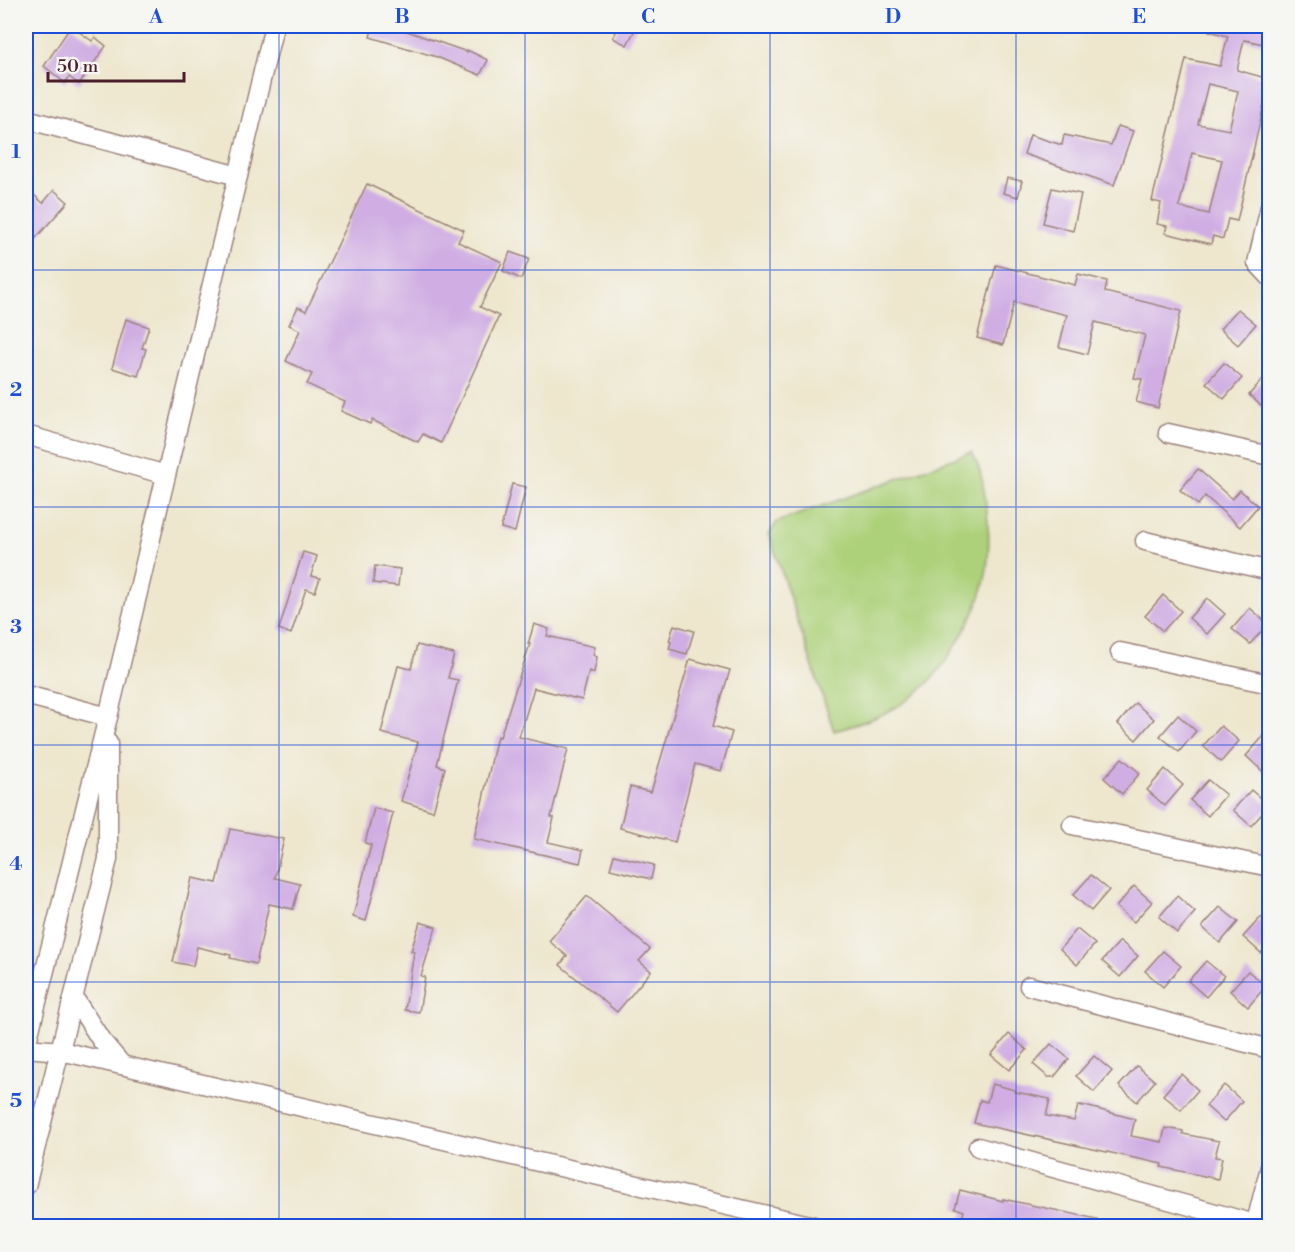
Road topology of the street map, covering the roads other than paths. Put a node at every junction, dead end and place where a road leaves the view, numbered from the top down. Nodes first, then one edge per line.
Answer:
1 (274, 26) edge
2 (26, 119) edge
3 (238, 176) junction
4 (1269, 207) edge
5 (1269, 277) edge
6 (1168, 433) dead end
7 (26, 435) edge
8 (1269, 456) edge
9 (166, 475) junction
10 (1145, 541) dead end
11 (1269, 571) edge
12 (1120, 652) dead end
13 (1269, 684) edge
14 (26, 695) edge
15 (108, 717) junction
16 (1072, 825) dead end
17 (1269, 867) edge
18 (1029, 986) dead end
19 (74, 998) junction
20 (26, 1047) edge
21 (1269, 1049) edge
22 (61, 1051) junction
23 (122, 1065) junction
24 (978, 1147) dead end
25 (1269, 1167) edge
26 (26, 1186) edge
27 (1255, 1225) edge
28 (814, 1227) edge

1 - 3 street
2 - 3 street
3 - 9 street
4 - 5 street
6 - 8 street
7 - 9 street
9 - 15 street
10 - 11 street
12 - 13 street
14 - 15 street
15 - 19 street
15 - 20 street
16 - 17 street
18 - 21 street
19 - 22 street
19 - 23 street
20 - 22 street
22 - 23 street
22 - 26 street
23 - 28 street
24 - 27 street
25 - 27 street

